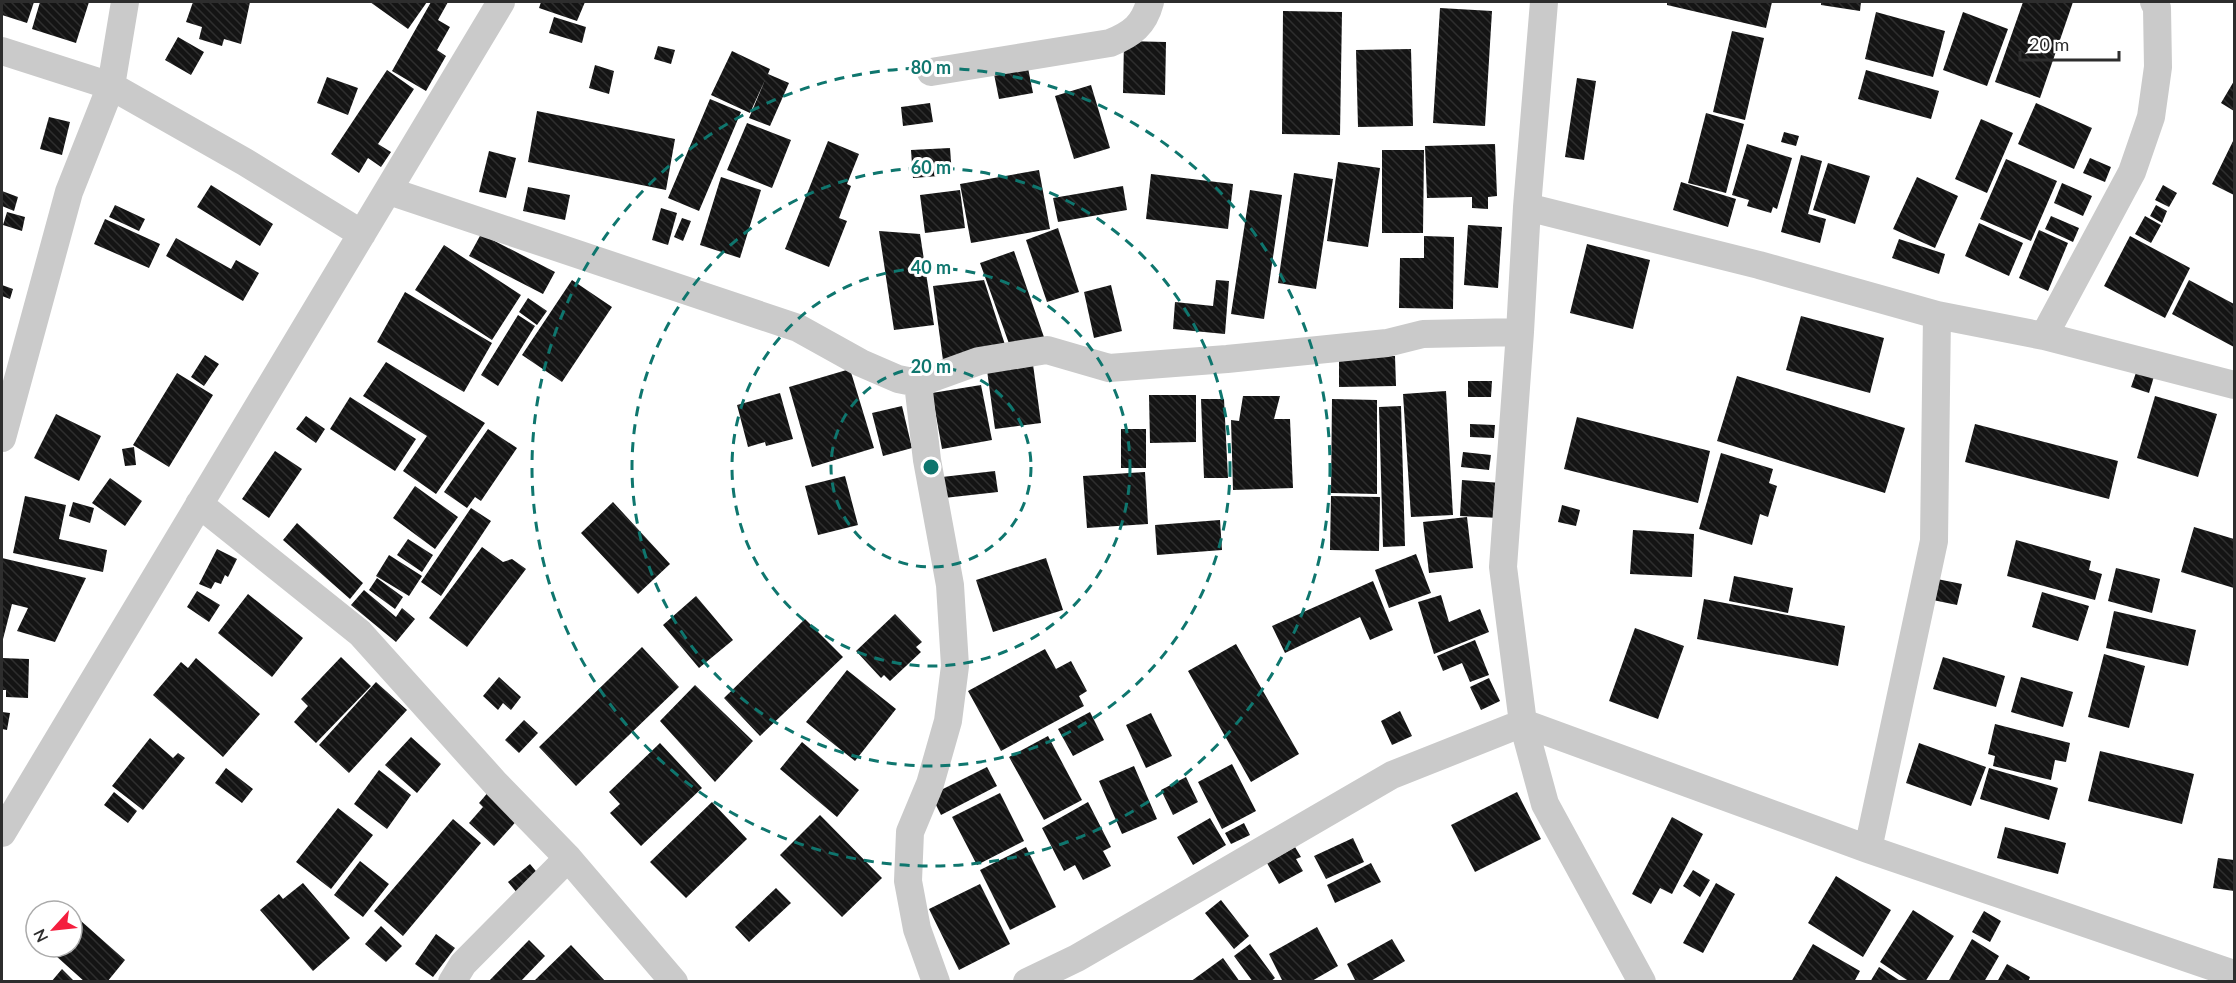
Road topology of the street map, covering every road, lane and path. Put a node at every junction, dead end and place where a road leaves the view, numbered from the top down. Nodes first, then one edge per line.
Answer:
1 (125, 2) edge
2 (501, 2) edge
3 (1150, 2) edge
4 (1544, 2) edge
5 (2154, 2) edge
6 (2, 51) edge
7 (931, 72) dead end
8 (111, 86) junction
9 (389, 191) junction
10 (1527, 207) junction
11 (362, 234) junction
12 (1936, 315) junction
13 (1521, 332) junction
14 (2044, 336) junction
15 (918, 382) junction
16 (2235, 385) edge
17 (2, 438) edge
18 (199, 504) junction
19 (1523, 723) junction
20 (2, 833) edge
21 (1868, 849) junction
22 (568, 858) junction
23 (2235, 974) edge
24 (452, 981) edge
25 (674, 981) edge
26 (936, 981) edge
27 (1027, 981) edge
28 (1642, 981) edge

1 - 8 street
2 - 9 street
3 - 7 street
4 - 10 street
5 - 14 street
6 - 8 street
8 - 11 street
8 - 17 street
9 - 11 street
9 - 15 street
10 - 12 street
10 - 13 street
11 - 18 street
12 - 14 street
12 - 21 street
13 - 15 street
13 - 19 street
14 - 16 street
15 - 26 street
18 - 20 street
18 - 22 street
19 - 21 street
19 - 27 street
19 - 28 street
21 - 23 street
22 - 24 street
22 - 25 street

